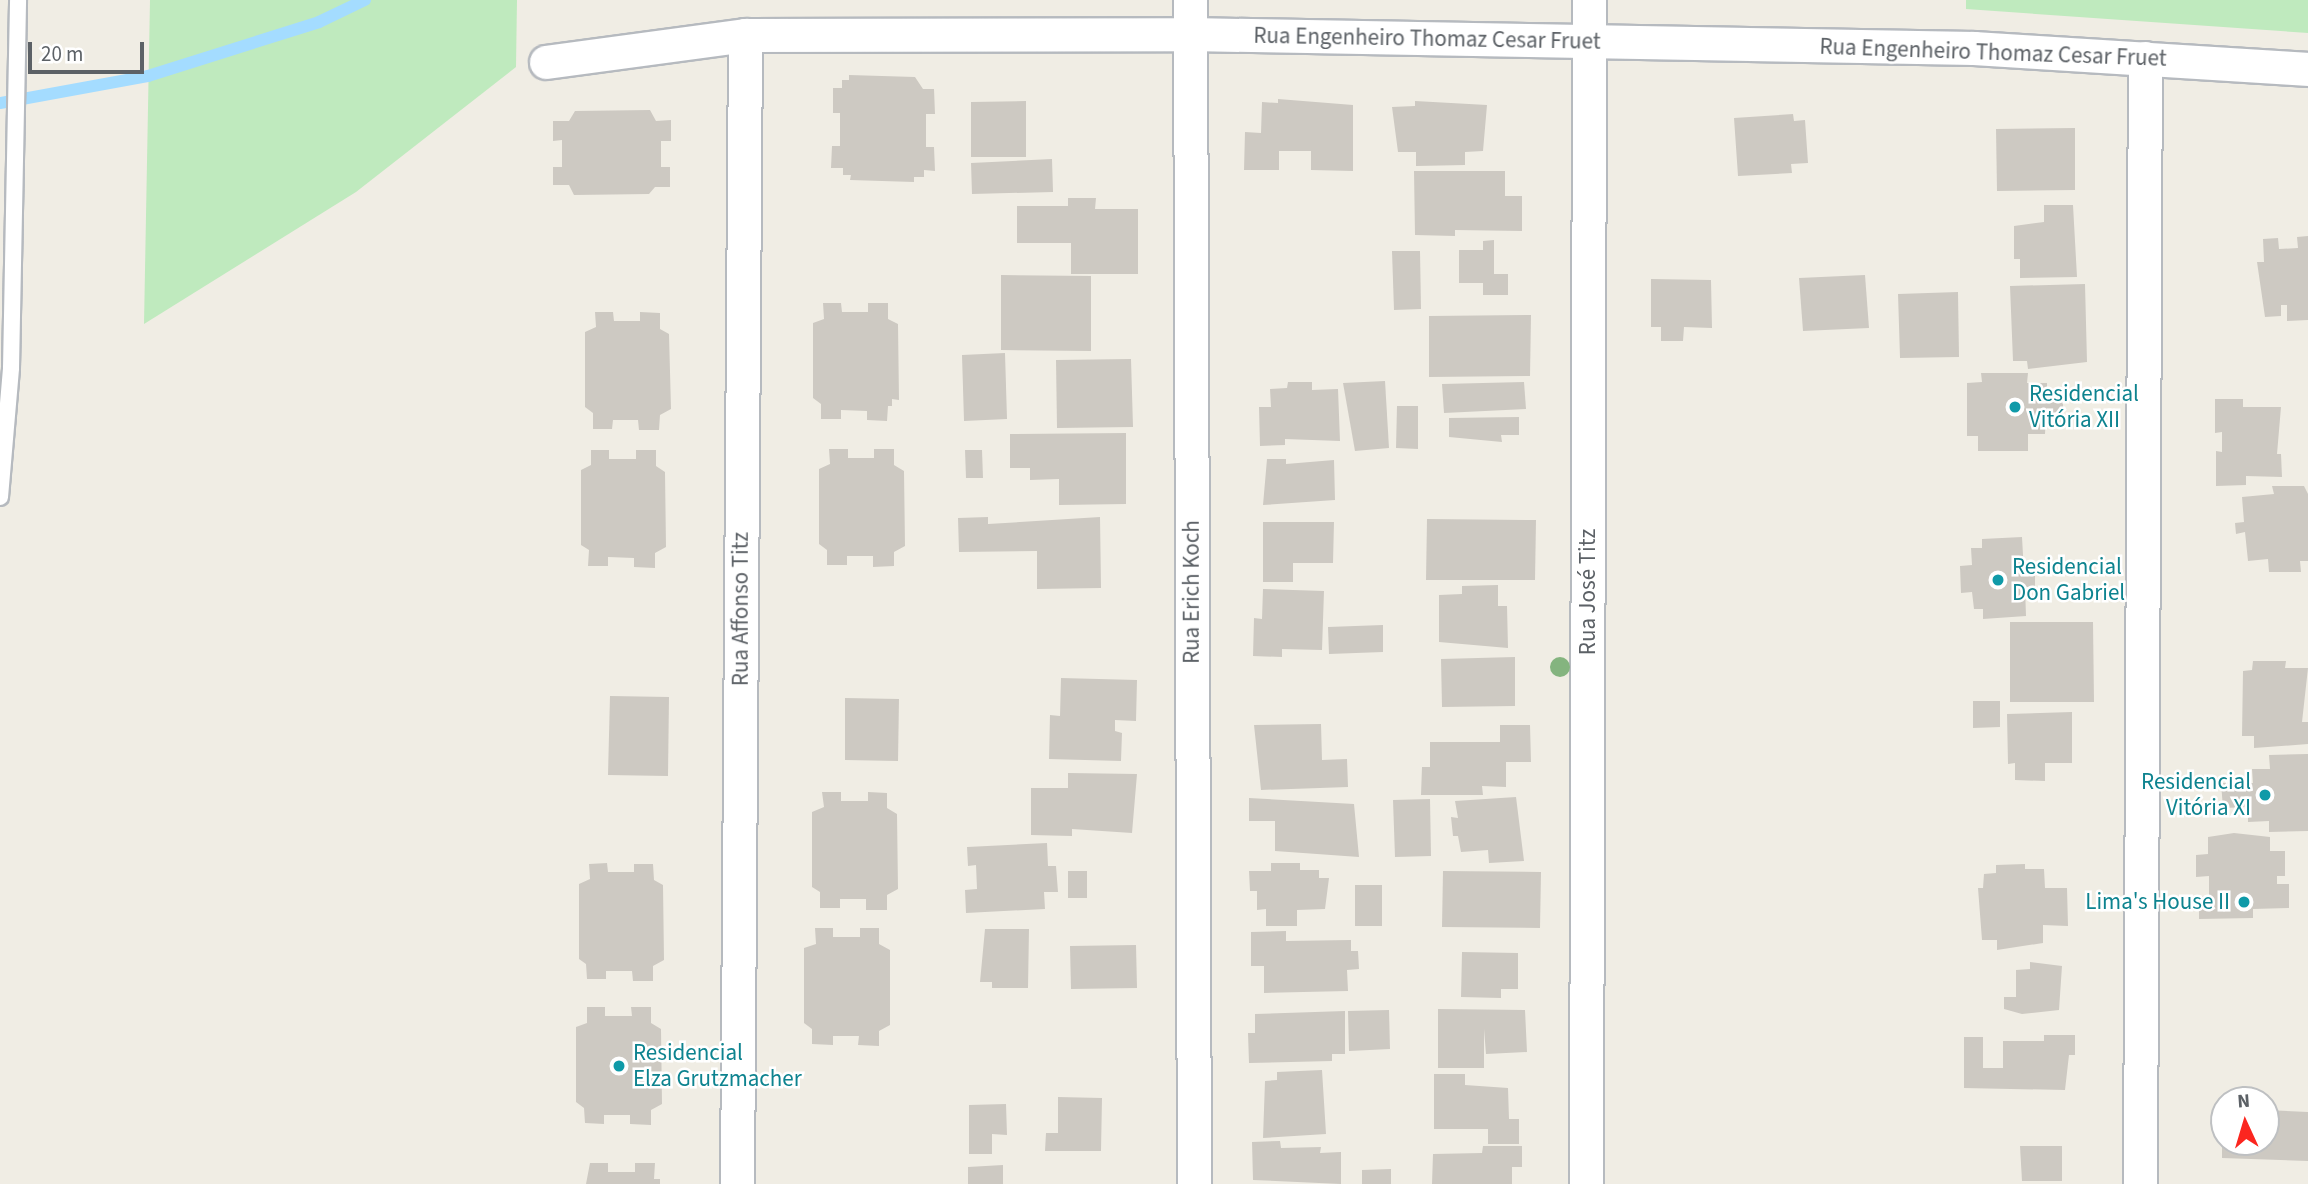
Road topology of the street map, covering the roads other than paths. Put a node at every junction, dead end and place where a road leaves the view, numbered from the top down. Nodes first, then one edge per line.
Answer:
1 (18, 0) edge
2 (1190, 0) edge
3 (1589, 0) edge
4 (1190, 34) junction
5 (745, 35) junction
6 (1589, 42) junction
7 (2145, 58) junction
8 (546, 62) dead end
9 (2308, 69) edge
10 (0, 497) edge
11 (737, 1184) edge
12 (1194, 1184) edge
13 (1586, 1184) edge
14 (2140, 1184) edge

1 - 10 lane
2 - 4 street, Rua Erich Koch
3 - 6 street, Rua José Titz
4 - 5 street, Rua Engenheiro Thomaz Cesar Fruet
4 - 6 street, Rua Engenheiro Thomaz Cesar Fruet
4 - 12 street, Rua Erich Koch
5 - 8 street, Rua Engenheiro Thomaz Cesar Fruet
5 - 11 street, Rua Affonso Titz
6 - 7 street, Rua Engenheiro Thomaz Cesar Fruet
6 - 13 street, Rua José Titz
7 - 9 street, Rua Engenheiro Thomaz Cesar Fruet
7 - 14 street

